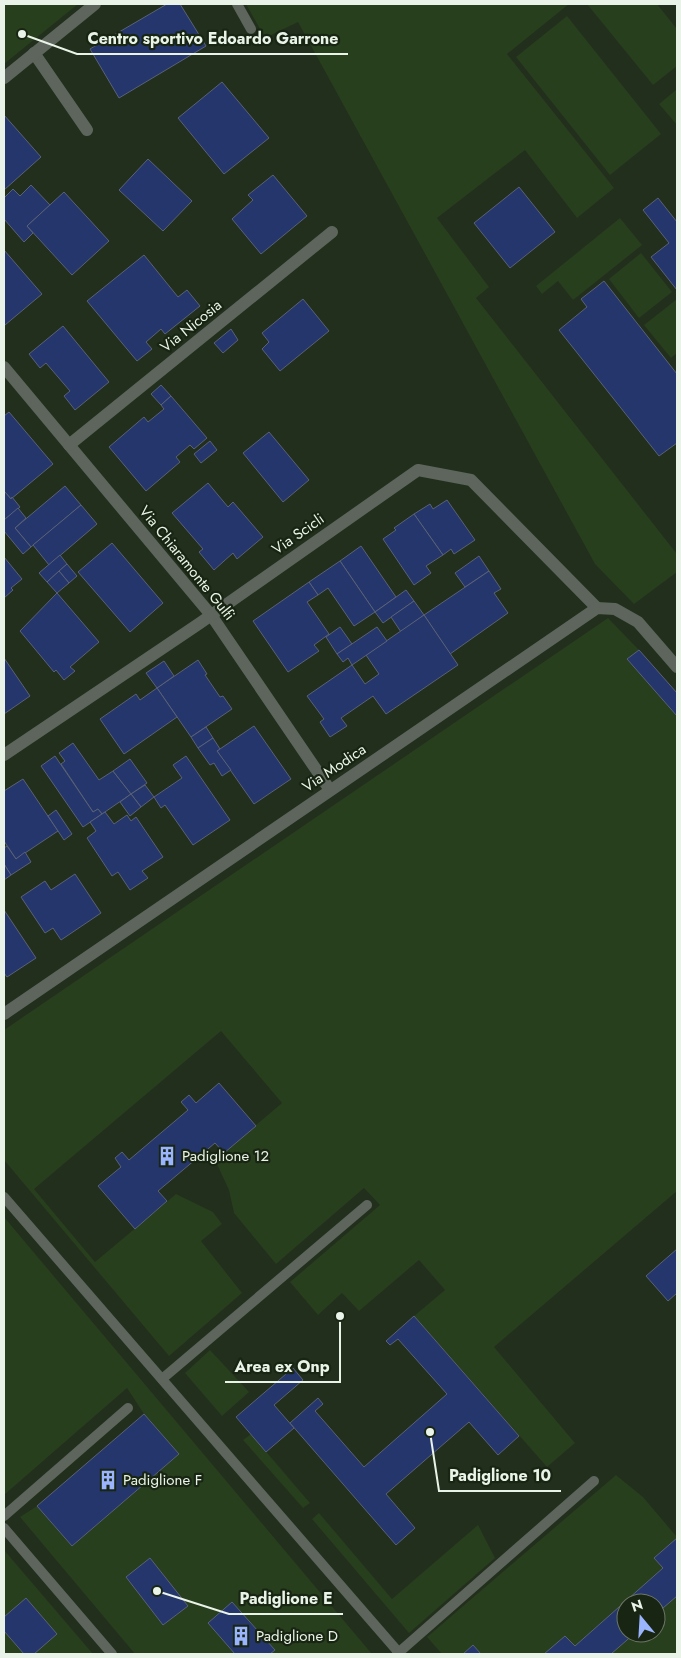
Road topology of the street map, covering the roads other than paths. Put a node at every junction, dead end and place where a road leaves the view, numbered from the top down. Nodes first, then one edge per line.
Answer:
1 (95, 4) edge
2 (237, 4) edge
3 (251, 29) dead end
4 (34, 53) junction
5 (4, 78) edge
6 (87, 130) dead end
7 (332, 232) dead end
8 (7, 376) edge
9 (70, 445) junction
10 (597, 608) junction
11 (211, 615) junction
12 (677, 667) edge
13 (4, 755) edge
14 (330, 790) junction
15 (4, 1014) edge
16 (4, 1197) edge
17 (367, 1205) dead end
18 (162, 1379) junction
19 (128, 1408) dead end
20 (594, 1481) dead end
21 (4, 1516) edge
22 (4, 1528) edge
23 (112, 1654) edge
24 (398, 1654) edge

1 - 4 street
2 - 3 lane
4 - 5 street
4 - 6 street
7 - 9 street, Via Nicosia
8 - 9 street, Via Chiaramonte Gulfi
9 - 11 street, Via Chiaramonte Gulfi
10 - 11 street, Via Scicli
10 - 12 street
10 - 14 street, Via Modica
11 - 13 street, Via Scicli
11 - 14 street, Via Chiaramonte Gulfi
14 - 15 street, Via Modica
16 - 18 lane
17 - 18 lane
18 - 24 lane
19 - 21 lane
20 - 24 lane
22 - 23 lane

